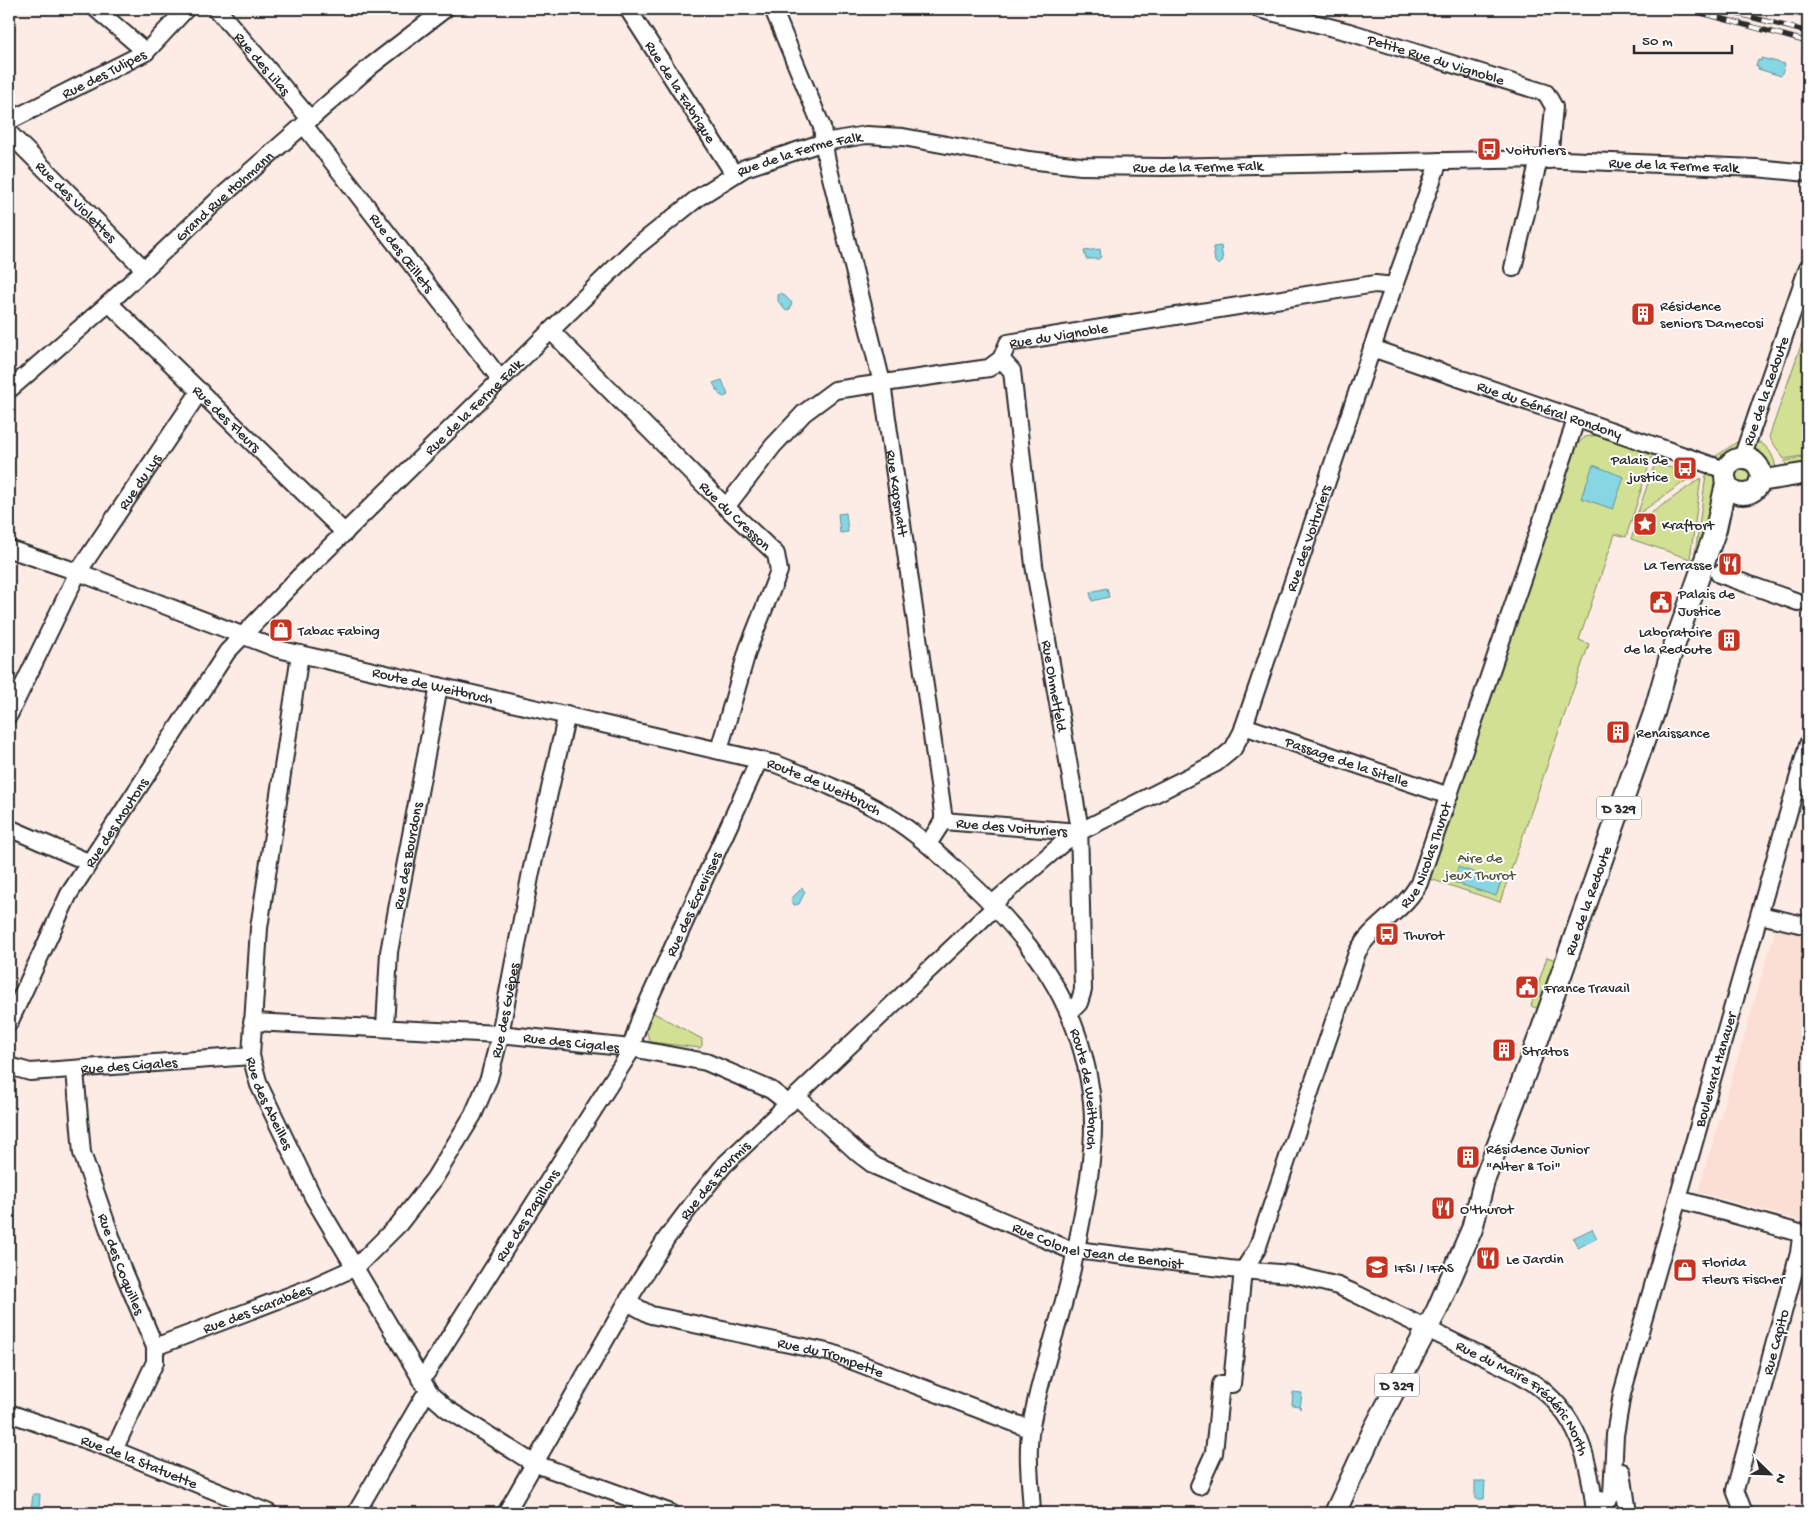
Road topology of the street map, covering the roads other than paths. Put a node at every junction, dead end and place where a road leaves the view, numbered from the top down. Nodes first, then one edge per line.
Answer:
1 (96, 9) edge
2 (186, 9) edge
3 (217, 9) edge
4 (445, 9) edge
5 (628, 9) edge
6 (773, 9) edge
7 (1259, 9) edge
8 (146, 52) junction
9 (9, 121) edge
10 (307, 122) junction
11 (9, 134) edge
12 (824, 142) junction
13 (1439, 160) junction
14 (1544, 160) junction
15 (1808, 173) edge
16 (734, 174) junction
17 (1808, 267) edge
18 (1512, 268) dead end
19 (144, 269) junction
20 (1395, 286) junction
21 (109, 303) junction
22 (551, 331) junction
23 (1372, 348) junction
24 (1001, 359) junction
25 (501, 380) junction
26 (882, 383) junction
27 (9, 390) edge
28 (200, 391) junction
29 (1576, 420) junction
30 (1742, 458) junction
31 (1808, 473) edge
32 (1726, 477) junction
33 (1752, 488) junction
34 (726, 507) junction
35 (1716, 529) junction
36 (345, 533) junction
37 (9, 549) edge
38 (78, 572) junction
39 (1719, 574) dead end
40 (1798, 602) dead end
41 (242, 635) junction
42 (300, 654) junction
43 (439, 686) junction
44 (566, 714) junction
45 (9, 715) edge
46 (1244, 726) junction
47 (1808, 744) edge
48 (719, 750) junction
49 (759, 760) junction
50 (1449, 796) junction
51 (943, 821) junction
52 (9, 828) edge
53 (1079, 832) junction
54 (928, 844) junction
55 (88, 862) junction
56 (996, 906) junction
57 (1760, 916) junction
58 (1808, 926) edge
59 (1070, 1012) junction
60 (9, 1022) edge
61 (252, 1022) junction
62 (385, 1028) junction
63 (499, 1034) junction
64 (631, 1048) junction
65 (251, 1056) junction
66 (9, 1066) edge
67 (75, 1070) junction
68 (792, 1100) junction
69 (1678, 1199) junction
70 (1076, 1251) junction
71 (356, 1267) junction
72 (1244, 1269) junction
73 (627, 1302) junction
74 (1427, 1329) junction
75 (155, 1347) junction
76 (420, 1379) junction
77 (430, 1394) junction
78 (1622, 1395) junction
79 (9, 1414) edge
80 (1030, 1429) junction
81 (114, 1450) junction
82 (533, 1463) junction
83 (1199, 1486) dead end
84 (1599, 1505) edge
85 (269, 1513) edge
86 (356, 1513) edge
87 (506, 1513) edge
88 (671, 1513) edge
89 (1032, 1513) edge
90 (1335, 1513) edge
91 (1628, 1513) edge
92 (1744, 1513) edge

1 - 8 street
2 - 8 street, Rue des Tulipes
3 - 10 street, Rue des Lilas
4 - 10 street, Grand Rue Hohmann
5 - 16 street, Rue de la Fabrique
6 - 12 street, Rue Kapsmatt
7 - 14 street, Petite Rue du Vignoble
8 - 9 street, Rue des Tulipes
10 - 19 street, Grand Rue Hohmann
10 - 25 street, Rue des Œillets
11 - 19 street, Rue des Violettes
12 - 13 street, Rue de la Ferme Falk
12 - 16 street, Rue de la Ferme Falk
12 - 26 street, Rue Kapsmatt
13 - 14 street, Rue de la Ferme Falk
13 - 20 street, Rue des Voituriers
14 - 15 street, Rue de la Ferme Falk
14 - 18 street
16 - 22 street, Rue de la Ferme Falk
17 - 30 street, Rue de la Redoute
19 - 21 street, Grand Rue Hohmann
20 - 23 street, Rue des Voituriers
20 - 24 street, Rue du Vignoble
21 - 27 street, Grand Rue Hohmann
21 - 28 street, Rue des Fleurs
22 - 25 street, Rue de la Ferme Falk
22 - 34 street, Rue du Cresson
23 - 29 street, Rue du Général Rondony
23 - 46 street, Rue des Voituriers
24 - 26 street, Rue du Vignoble
24 - 53 street, Rue Ohmetfeld
25 - 36 street, Rue de la Ferme Falk
26 - 34 street, Rue du Vignoble
26 - 51 street, Rue Kapsmatt
28 - 36 street, Rue des Fleurs
28 - 38 street, Rue du Lys
29 - 32 street, Rue du Général Rondony
29 - 50 street, Rue Nicolas Thurot
30 - 32 main road
30 - 33 main road
31 - 33 main road
32 - 33 main road
32 - 35 main road, Rue de la Redoute / D 329
33 - 35 main road, Rue de la Redoute / D 329
34 - 48 street, Rue du Cresson
35 - 74 main road, Rue de la Redoute / D 329
36 - 41 street, Rue de la Ferme Falk
37 - 38 street, Route de Weitbruch
38 - 41 street, Route de Weitbruch
38 - 45 street, Rue du Lys
39 - 40 street
41 - 42 street, Route de Weitbruch
41 - 55 street, Rue des Moutons
42 - 43 street, Route de Weitbruch
42 - 61 street, Rue des Abeilles
43 - 44 street, Route de Weitbruch
43 - 62 street, Rue des Bourdons
44 - 48 street, Route de Weitbruch
44 - 63 street, Rue des Guêpes
46 - 50 street, Passage de la Sitelle
46 - 53 street, Rue des Voituriers
47 - 57 street, Boulevard Hanauer
48 - 49 street, Route de Weitbruch
49 - 54 street, Route de Weitbruch
49 - 64 street, Rue des Écrevisses
50 - 72 street, Rue Nicolas Thurot
51 - 53 street, Rue des Voituriers
51 - 54 street
52 - 55 street
53 - 56 street, Rue des Voituriers
53 - 59 street, Rue Ohmetfeld
54 - 56 street, Route de Weitbruch
55 - 60 street, Rue des Moutons
56 - 59 street, Route de Weitbruch
56 - 68 street, Rue des Fourmis
57 - 58 street
57 - 69 street, Boulevard Hanauer
59 - 70 street, Route de Weitbruch
61 - 62 street, Rue des Cigales
61 - 65 street, Rue des Abeilles
62 - 63 street, Rue des Cigales
63 - 64 street, Rue des Cigales
63 - 71 street, Rue des Guêpes
64 - 68 street, Rue des Cigales
64 - 76 street, Rue des Papillons
65 - 67 street, Rue des Cigales
65 - 71 street, Rue des Abeilles
66 - 67 street, Rue des Cigales
67 - 75 street, Rue des Coquilles
68 - 70 street, Rue Colonel Jean de Benoist
68 - 73 street, Rue des Fourmis
69 - 78 street, Boulevard Hanauer
69 - 92 street, Rue Capito
70 - 72 street, Rue Colonel Jean de Benoist
70 - 80 street, Route de Weitbruch
71 - 75 street, Rue des Scarabées
71 - 76 street, Rue des Abeilles
72 - 74 street, Rue Colonel Jean de Benoist
72 - 83 street
73 - 80 street, Rue du Trompette
73 - 82 street, Rue des Fourmis
74 - 84 street, Rue du Maire Frédéric North
74 - 90 main road, Rue de la Redoute / D 329
75 - 81 street
76 - 77 street, Rue des Abeilles
77 - 82 street, Rue des Abeilles
77 - 86 street
78 - 84 street, Boulevard Hanauer
78 - 91 street, Boulevard Hanauer
79 - 81 street, Rue de la Statuette
80 - 89 street, Route de Weitbruch
81 - 85 street, Rue de la Statuette
82 - 87 street, Rue des Fourmis
82 - 88 street, Rue des Abeilles

